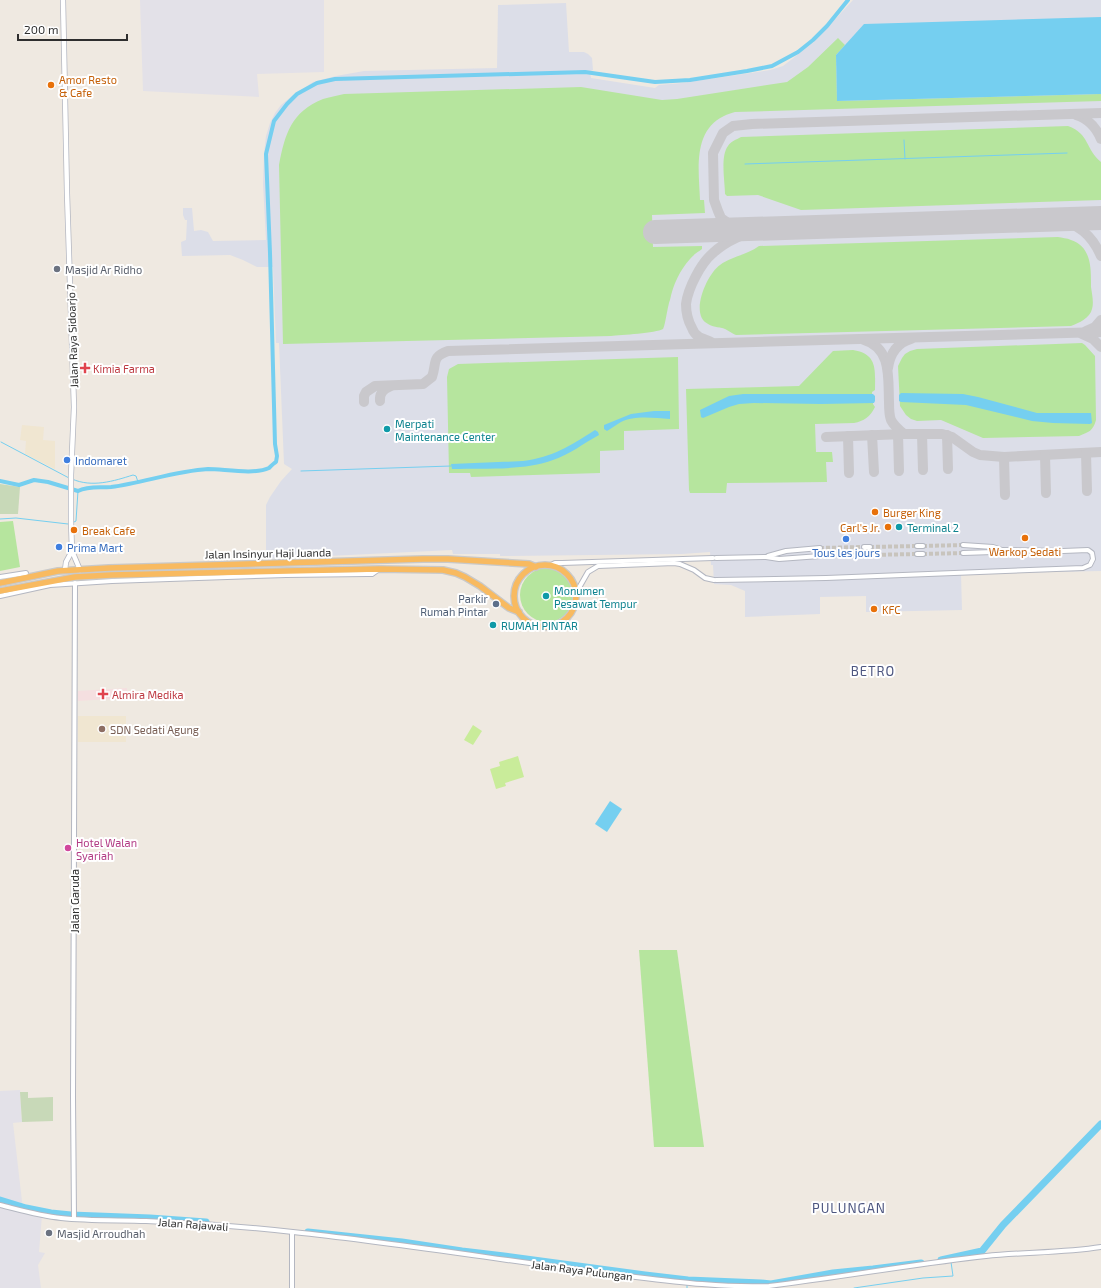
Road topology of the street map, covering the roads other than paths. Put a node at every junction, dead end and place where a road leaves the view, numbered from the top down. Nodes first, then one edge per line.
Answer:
1 (62, 0) edge
2 (963, 545) tunnel mouth
3 (917, 546) tunnel mouth
4 (923, 546) tunnel mouth
5 (864, 547) tunnel mouth
6 (870, 547) tunnel mouth
7 (820, 548) tunnel mouth
8 (1002, 550) junction
9 (72, 551) junction
10 (963, 553) tunnel mouth
11 (918, 554) tunnel mouth
12 (923, 554) tunnel mouth
13 (864, 555) tunnel mouth
14 (870, 555) tunnel mouth
15 (820, 556) tunnel mouth
16 (766, 557) junction
17 (359, 561) junction
18 (183, 565) junction
19 (549, 566) junction
20 (536, 567) junction
21 (359, 569) junction
22 (379, 569) junction
23 (65, 570) junction
24 (80, 570) junction
25 (26, 573) dead end
26 (183, 574) junction
27 (0, 577) edge
28 (112, 578) junction
29 (0, 583) edge
30 (75, 583) junction
31 (49, 584) junction
32 (0, 591) edge
33 (576, 593) junction
34 (0, 596) edge
35 (519, 612) junction
36 (0, 1205) edge
37 (74, 1215) junction
38 (292, 1232) junction
39 (1101, 1247) edge
40 (292, 1288) edge

1 - 9 main road, Jalan Raya Sidoarjo 7
2 - 8 street
3 - 4 street
5 - 6 street
7 - 16 street
8 - 10 street
8 - 33 street
9 - 23 main road, Jalan Raya Sidoarjo 7
9 - 24 main road, Jalan Raya Sidoarjo 7
11 - 12 street
13 - 14 street
15 - 16 street
16 - 19 street
17 - 18 highway, Jalan Insinyur Haji Juanda
17 - 20 highway, Jalan Insinyur Haji Juanda
17 - 21 highway
18 - 24 highway, Jalan Insinyur Haji Juanda
18 - 26 highway
19 - 20 highway
19 - 33 highway
20 - 35 highway
21 - 22 highway, Jalan Insinyur Haji Juanda
21 - 26 highway, Jalan Insinyur Haji Juanda
22 - 28 street, Jalan Insinyur Haji Juanda
22 - 35 highway, Jalan Insinyur Haji Juanda
23 - 24 highway, Jalan Insinyur Haji Juanda
23 - 29 highway, Jalan Insinyur Haji Juanda
25 - 27 street
26 - 28 highway, Jalan Insinyur Haji Juanda
28 - 30 street, Jalan Insinyur Haji Juanda
28 - 31 highway, Jalan Insinyur Haji Juanda
30 - 31 street, Jalan Insinyur Haji Juanda
30 - 37 street, Jalan Garuda
31 - 32 highway, Jalan Insinyur Haji Juanda
31 - 34 street, Jalan Insinyur Haji Juanda
33 - 35 highway
36 - 37 street, Jalan Rajawali
37 - 38 street, Jalan Rajawali
38 - 39 street, Jalan Raya Pulungan
38 - 40 street

